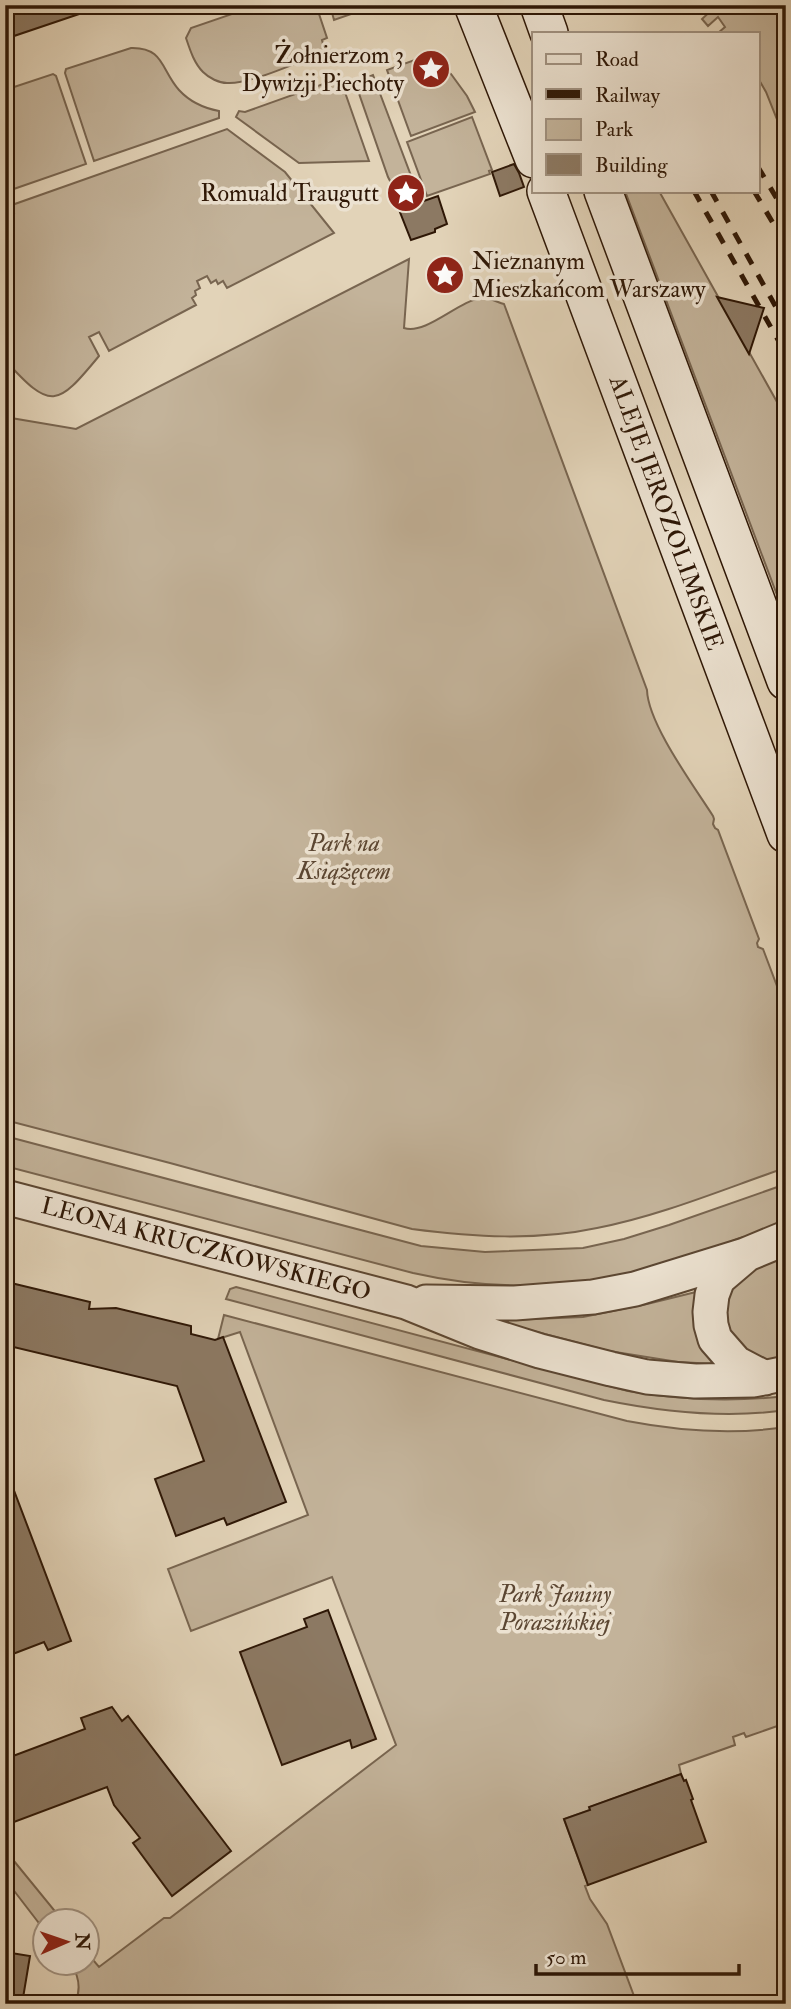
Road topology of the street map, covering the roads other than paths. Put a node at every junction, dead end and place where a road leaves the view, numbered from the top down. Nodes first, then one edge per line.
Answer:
1 (473, 5) edge
2 (539, 5) edge
3 (549, 32) edge
4 (532, 154) edge
5 (546, 192) edge
6 (603, 192) edge
7 (786, 681) edge
8 (786, 834) edge
9 (5, 1197) edge
10 (786, 1238) edge
11 (745, 1255) junction
12 (406, 1302) junction
13 (776, 1376) edge

1 - 4 main road
2 - 3 main road
5 - 8 main road, ALEJE JEROZOLIMSKIE
6 - 7 main road
9 - 12 street, LEONA KRUCZKOWSKIEGO
10 - 11 street, LEONA KRUCZKOWSKIEGO
11 - 12 street, LEONA KRUCZKOWSKIEGO
11 - 13 street
12 - 13 street, LEONA KRUCZKOWSKIEGO

